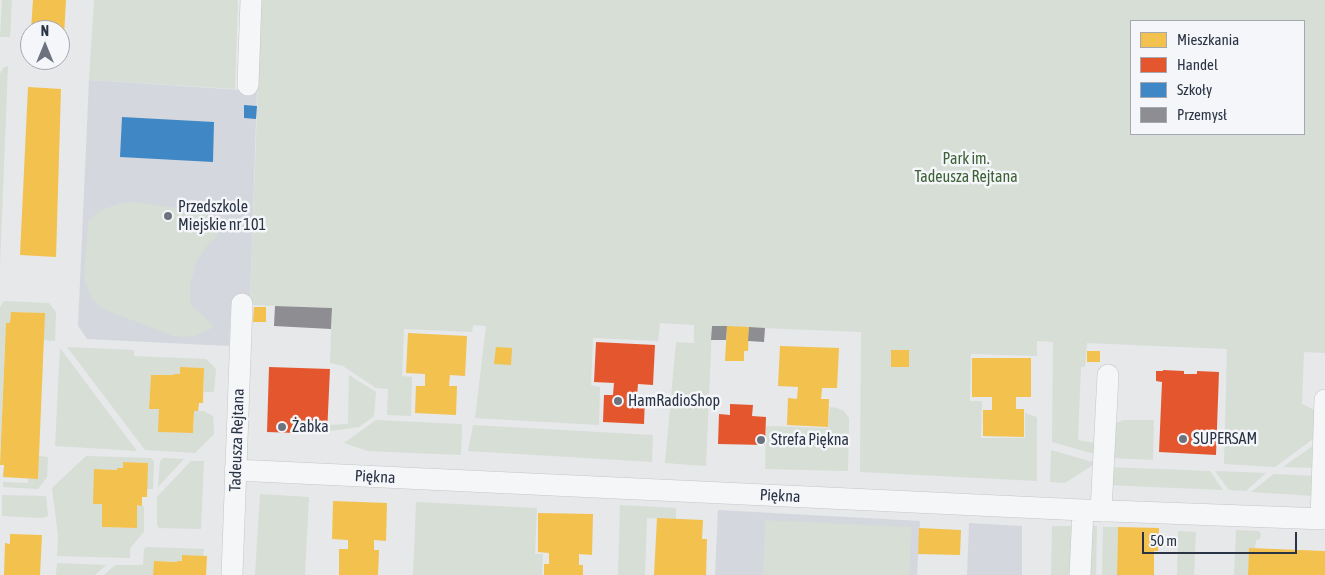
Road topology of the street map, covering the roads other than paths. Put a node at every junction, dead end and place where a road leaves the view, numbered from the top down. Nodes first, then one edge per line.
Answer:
1 (251, 0) edge
2 (248, 85) dead end
3 (242, 304) dead end
4 (1108, 375) dead end
5 (1325, 400) edge
6 (235, 470) junction
7 (1092, 510) junction
8 (1323, 519) edge
9 (232, 575) edge
10 (1080, 575) edge

1 - 2 street
3 - 6 street, Tadeusza Rejtana
4 - 7 street
5 - 8 street
6 - 7 street, Piękna
6 - 9 street, Tadeusza Rejtana
7 - 8 street, Piękna
7 - 10 street

